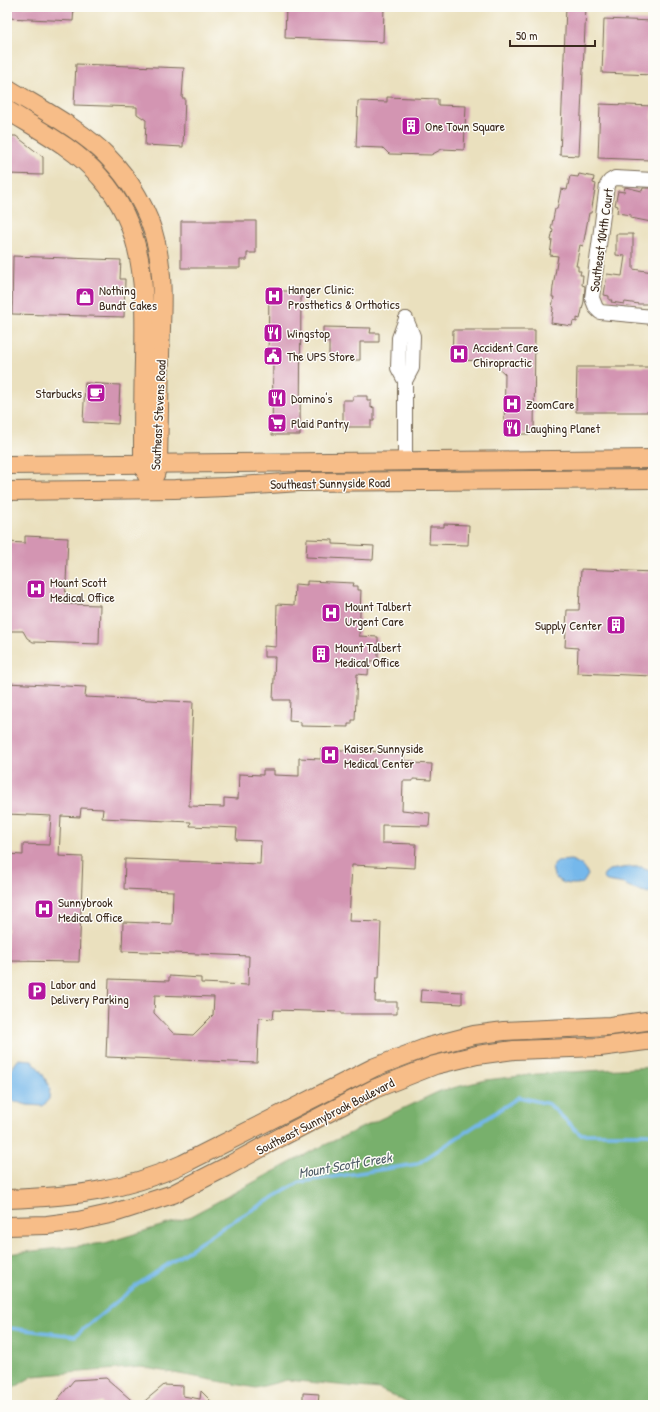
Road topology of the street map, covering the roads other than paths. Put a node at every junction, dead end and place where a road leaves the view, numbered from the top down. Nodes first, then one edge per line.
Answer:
1 (7, 88) edge
2 (7, 110) edge
3 (653, 180) edge
4 (653, 317) edge
5 (405, 381) dead end
6 (612, 460) junction
7 (653, 460) edge
8 (405, 462) junction
9 (150, 464) junction
10 (7, 465) edge
11 (653, 479) edge
12 (567, 480) junction
13 (152, 490) junction
14 (7, 491) edge
15 (653, 1020) edge
16 (653, 1040) edge
17 (343, 1083) junction
18 (252, 1153) junction
19 (7, 1199) edge
20 (7, 1226) edge

1 - 9 main road, Southeast Stevens Road
2 - 9 main road, Southeast Stevens Road
3 - 4 street, Southeast 104th Court
5 - 8 street
6 - 7 main road, Southeast Sunnyside Road
6 - 8 main road, Southeast Sunnyside Road
6 - 12 main road
8 - 9 main road, Southeast Sunnyside Road
9 - 10 main road, Southeast Sunnyside Road
9 - 13 main road, Southeast Stevens Road
11 - 12 main road, Southeast Sunnyside Road
12 - 13 main road, Southeast Sunnyside Road
13 - 14 main road, Southeast Sunnyside Road
15 - 17 main road, Southeast Sunnybrook Boulevard
16 - 18 main road, Southeast Sunnybrook Boulevard
17 - 18 main road
17 - 19 main road, Southeast Sunnybrook Boulevard
18 - 20 main road, Southeast Sunnybrook Boulevard

